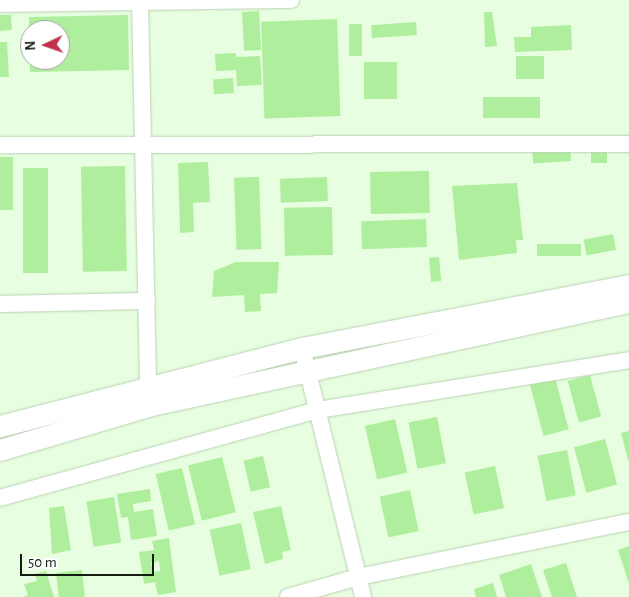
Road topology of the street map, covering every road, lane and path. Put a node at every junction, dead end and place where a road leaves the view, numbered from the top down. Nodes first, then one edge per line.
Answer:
1 (291, 0) edge
2 (140, 1) edge
3 (0, 4) edge
4 (144, 143) junction
5 (629, 144) edge
6 (0, 145) edge
7 (629, 285) edge
8 (147, 301) junction
9 (629, 302) edge
10 (0, 304) edge
11 (302, 348) junction
12 (629, 360) edge
13 (307, 370) junction
14 (148, 385) junction
15 (318, 410) junction
16 (0, 426) edge
17 (0, 450) edge
18 (0, 498) edge
19 (629, 522) edge
20 (358, 577) junction
21 (288, 597) edge
22 (362, 597) edge

1 - 2 street
2 - 3 street
2 - 4 street
4 - 5 street
4 - 6 street
4 - 8 street
7 - 11 street
8 - 10 street
8 - 14 street
9 - 13 street
11 - 13 street
11 - 14 street
12 - 15 street
13 - 15 street
13 - 17 street
14 - 16 street
15 - 18 street
15 - 20 street
19 - 20 street
20 - 21 street
20 - 22 street

